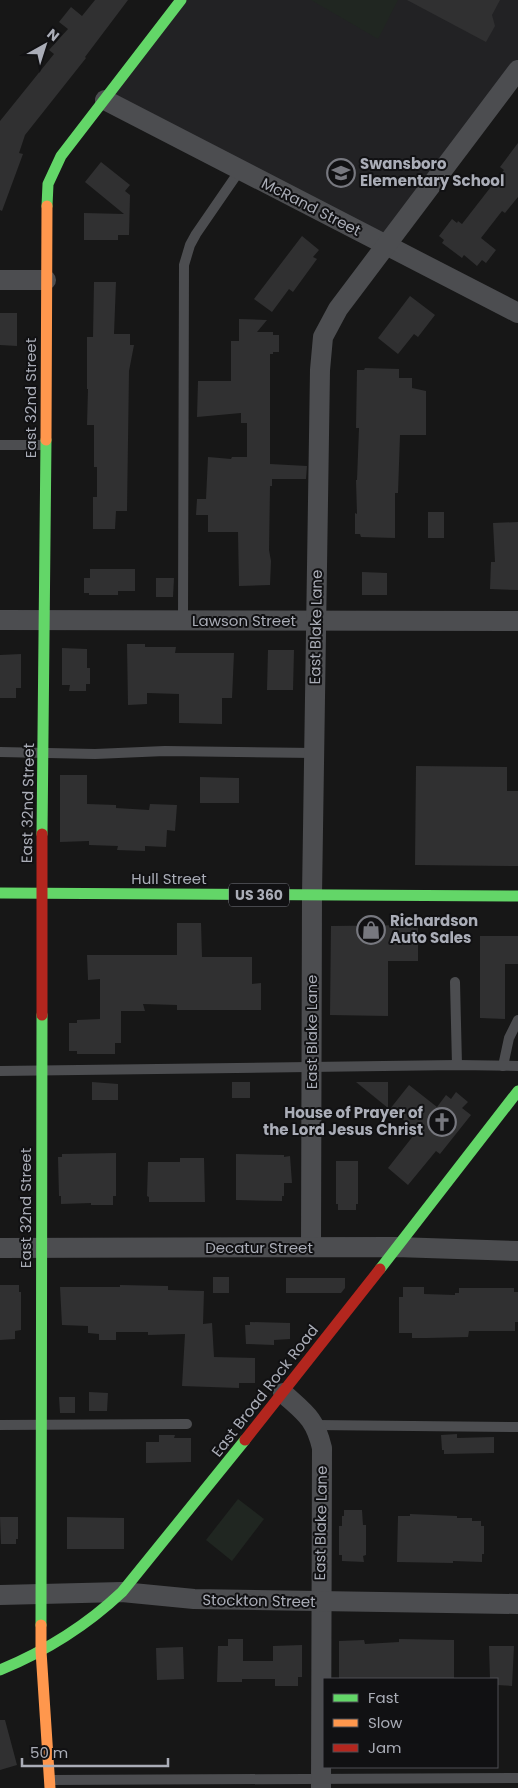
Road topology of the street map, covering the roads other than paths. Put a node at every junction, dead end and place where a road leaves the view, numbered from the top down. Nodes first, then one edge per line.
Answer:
1 (181, 0) edge
2 (518, 70) edge
3 (105, 100) junction
4 (240, 170) junction
5 (385, 244) junction
6 (0, 280) edge
7 (46, 280) junction
8 (518, 313) edge
9 (0, 445) edge
10 (46, 445) junction
11 (0, 620) edge
12 (45, 620) junction
13 (183, 621) junction
14 (316, 621) junction
15 (518, 621) edge
16 (0, 752) edge
17 (43, 752) junction
18 (314, 753) junction
19 (0, 894) edge
20 (42, 894) junction
21 (312, 895) junction
22 (518, 896) edge
23 (455, 982) dead end
24 (518, 1020) edge
25 (456, 1065) junction
26 (503, 1066) junction
27 (518, 1066) edge
28 (312, 1067) junction
29 (0, 1071) edge
30 (42, 1071) junction
31 (518, 1091) edge
32 (311, 1247) junction
33 (396, 1247) junction
34 (0, 1248) edge
35 (40, 1248) junction
36 (518, 1251) edge
37 (283, 1393) junction
38 (187, 1424) dead end
39 (0, 1425) edge
40 (40, 1425) junction
41 (315, 1425) junction
42 (518, 1427) edge
43 (122, 1592) junction
44 (41, 1594) junction
45 (0, 1595) edge
46 (320, 1602) junction
47 (518, 1604) edge
48 (42, 1650) junction
49 (0, 1670) edge
50 (518, 1778) edge
51 (321, 1783) edge
52 (50, 1784) edge

1 - 3 street, East 32nd Street
2 - 5 street, East Blake Lane
3 - 4 street, McRand Street
3 - 7 street, East 32nd Street
4 - 5 street, McRand Street
4 - 13 lane
5 - 8 street, McRand Street
5 - 14 street, East Blake Lane
6 - 7 street
7 - 10 street, East 32nd Street
9 - 10 lane
10 - 12 street, East 32nd Street
11 - 12 street, Lawson Street
12 - 13 street, Lawson Street
12 - 17 street, East 32nd Street
13 - 14 street, Lawson Street
14 - 15 street, Lawson Street
14 - 18 street, East Blake Lane
16 - 17 lane
17 - 18 lane
17 - 20 street, East 32nd Street
18 - 21 street, East Blake Lane
19 - 20 street, Hull Street / US 360
20 - 21 street, Hull Street / US 360
20 - 30 street, East 32nd Street
21 - 22 street, Hull Street / US 360
21 - 28 street, East Blake Lane
23 - 25 lane
24 - 26 lane
25 - 26 lane
25 - 28 lane
26 - 27 lane
28 - 30 lane
28 - 32 street, East Blake Lane
29 - 30 lane
30 - 35 street, East 32nd Street
31 - 33 street, East Broad Rock Road
32 - 33 street, Decatur Street
32 - 35 street, Decatur Street
33 - 36 street, Decatur Street
33 - 37 street, East Broad Rock Road
34 - 35 street, Decatur Street
35 - 40 street, East 32nd Street
37 - 41 street, East Blake Lane
37 - 43 street, East Broad Rock Road
38 - 40 lane
39 - 40 lane
40 - 44 street, East 32nd Street
41 - 42 lane
41 - 46 street, East Blake Lane
43 - 44 street, Stockton Street
43 - 46 street, Stockton Street
43 - 48 street, East Broad Rock Road
44 - 45 street, Stockton Street
44 - 48 street, East 32nd Street
46 - 47 street, Stockton Street
46 - 51 street, East Blake Lane
48 - 49 street, East Broad Rock Road
48 - 52 street, East 32nd Street
50 - 51 lane
51 - 52 lane

